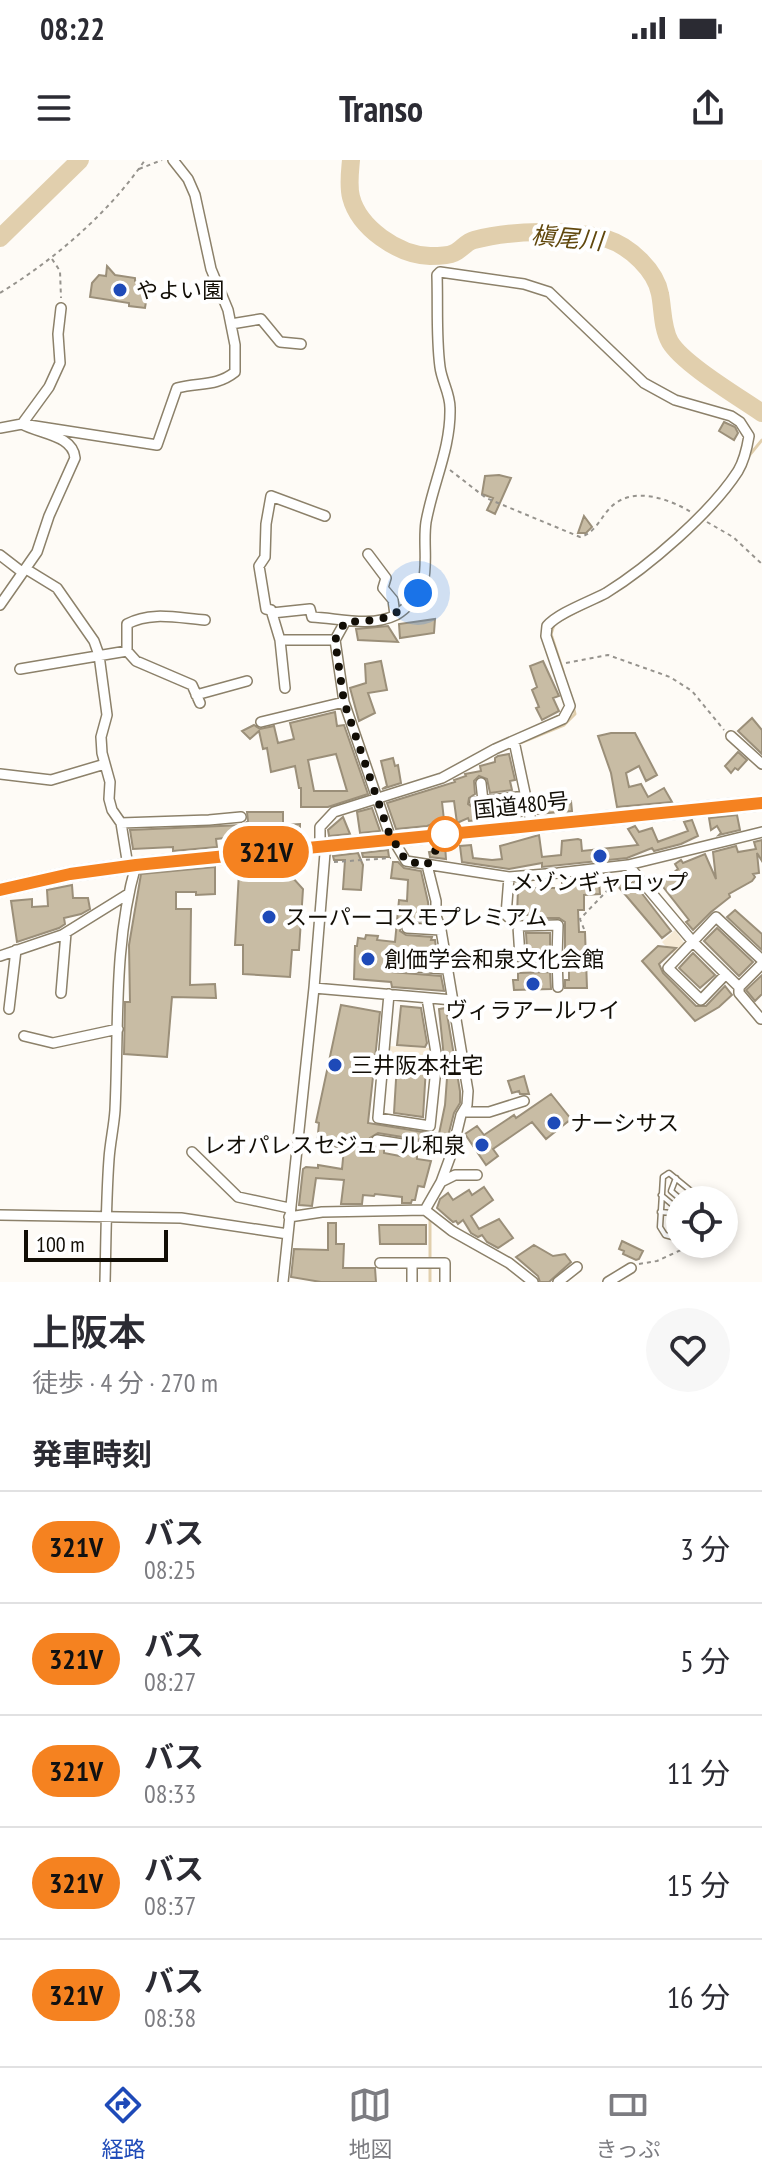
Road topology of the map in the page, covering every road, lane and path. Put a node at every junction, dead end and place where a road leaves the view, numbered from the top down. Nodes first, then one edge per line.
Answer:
1 (145, 160) edge
2 (162, 160) edge
3 (173, 160) edge
4 (138, 170) junction
5 (51, 258) junction
6 (0, 293) edge
7 (61, 308) joint
8 (231, 324) junction
9 (301, 344) dead end
10 (22, 424) junction
11 (0, 428) edge
12 (443, 465) junction
13 (325, 516) dead end
14 (698, 517) junction
15 (368, 554) dead end
16 (0, 555) edge
17 (762, 564) edge
18 (24, 571) junction
19 (0, 605) edge
20 (272, 613) junction
21 (395, 615) junction
22 (205, 620) dead end
23 (345, 622) junction
24 (280, 640) junction
25 (335, 640) junction
26 (127, 651) junction
27 (99, 655) junction
28 (562, 664) dead end
29 (20, 669) dead end
30 (247, 681) dead end
31 (285, 688) dead end
32 (344, 702) junction
33 (261, 722) dead end
34 (731, 736) joint
35 (514, 741) junction
36 (105, 764) junction
37 (762, 764) edge
38 (0, 774) edge
39 (481, 783) dead end
40 (526, 796) junction
41 (376, 800) junction
42 (762, 803) edge
43 (241, 817) dead end
44 (121, 823) junction
45 (532, 826) junction
46 (762, 832) edge
47 (393, 840) junction
48 (324, 846) junction
49 (403, 857) junction
50 (324, 862) junction
51 (427, 865) junction
52 (628, 865) junction
53 (132, 866) junction
54 (509, 877) junction
55 (0, 890) edge
56 (128, 894) junction
57 (518, 926) junction
58 (407, 928) dead end
59 (584, 929) dead end
60 (441, 930) junction
61 (66, 933) junction
62 (693, 942) junction
63 (16, 950) junction
64 (0, 956) edge
65 (557, 958) junction
66 (762, 962) edge
67 (392, 965) dead end
68 (446, 969) junction
69 (726, 974) junction
70 (558, 987) dead end
71 (739, 987) junction
72 (314, 988) junction
73 (61, 993) dead end
74 (389, 994) junction
75 (427, 998) junction
76 (453, 1000) junction
77 (9, 1009) dead end
78 (761, 1019) edge
79 (118, 1029) junction
80 (24, 1036) dead end
81 (524, 1101) dead end
82 (463, 1112) junction
83 (377, 1140) dead end
84 (192, 1152) dead end
85 (452, 1152) junction
86 (477, 1175) dead end
87 (676, 1178) junction
88 (441, 1182) junction
89 (673, 1186) edge
90 (686, 1186) edge
91 (661, 1195) junction
92 (666, 1199) edge
93 (425, 1210) junction
94 (660, 1212) junction
95 (666, 1212) edge
96 (289, 1213) junction
97 (0, 1215) edge
98 (106, 1216) junction
99 (288, 1234) junction
100 (666, 1234) edge
101 (666, 1257) edge
102 (380, 1263) dead end
103 (412, 1263) junction
104 (577, 1267) dead end
105 (631, 1268) joint
106 (612, 1281) edge
107 (105, 1282) edge
108 (283, 1282) edge
109 (412, 1282) edge
110 (445, 1282) edge
111 (533, 1282) edge
112 (558, 1282) edge

1 - 4 path
2 - 4 path
3 - 8 street
4 - 5 path
5 - 6 path
5 - 7 path
7 - 10 street
8 - 9 street
8 - 10 street
10 - 11 street
10 - 18 street
12 - 14 path
12 - 14 street
12 - 21 street
13 - 20 street
14 - 17 path
14 - 35 street
15 - 21 street
16 - 18 street
18 - 19 street
18 - 27 street
20 - 23 street
20 - 24 street
21 - 23 street
22 - 26 street
23 - 25 street
24 - 25 street
24 - 31 street
25 - 32 street
26 - 27 street
26 - 30 street
27 - 29 street
27 - 36 street
28 - 34 path
32 - 33 street
32 - 41 street
34 - 37 street
35 - 40 street
35 - 41 street
36 - 38 street
36 - 44 street
39 - 40 street
40 - 45 street
41 - 47 street
41 - 48 street
42 - 45 highway, 国道480号
43 - 44 street
44 - 53 street
45 - 47 highway, 国道480号
46 - 52 street
47 - 48 highway, 国道480号
47 - 49 street
48 - 50 street
48 - 53 highway, 国道480号
49 - 50 path
49 - 51 street
50 - 72 street
51 - 54 street
51 - 60 street
52 - 54 street
52 - 59 path
52 - 62 street
53 - 55 highway, 国道480号
53 - 56 street
54 - 57 street
56 - 61 street
56 - 79 street
57 - 65 street
57 - 65 street
58 - 60 street
60 - 68 street
61 - 63 street
61 - 73 street
62 - 66 street
62 - 69 street
62 - 69 street
63 - 64 street
63 - 77 street
65 - 70 street
66 - 71 street
67 - 68 street
68 - 76 street
69 - 71 street
71 - 78 street
72 - 74 street
72 - 96 street
74 - 75 street
74 - 75 street
75 - 76 street
76 - 82 street
79 - 80 street
79 - 98 street
81 - 82 street
82 - 85 street
83 - 85 street
84 - 96 street
85 - 88 street
86 - 88 street
87 - 89 lane
87 - 90 lane
87 - 91 lane
88 - 93 street
91 - 92 lane
91 - 94 lane
93 - 96 street
93 - 111 street
94 - 95 lane
94 - 100 lane
96 - 99 street
97 - 98 street
98 - 99 street
98 - 107 street
99 - 108 street
101 - 105 path
102 - 103 street
103 - 109 street
103 - 110 street
104 - 112 street
105 - 106 street

